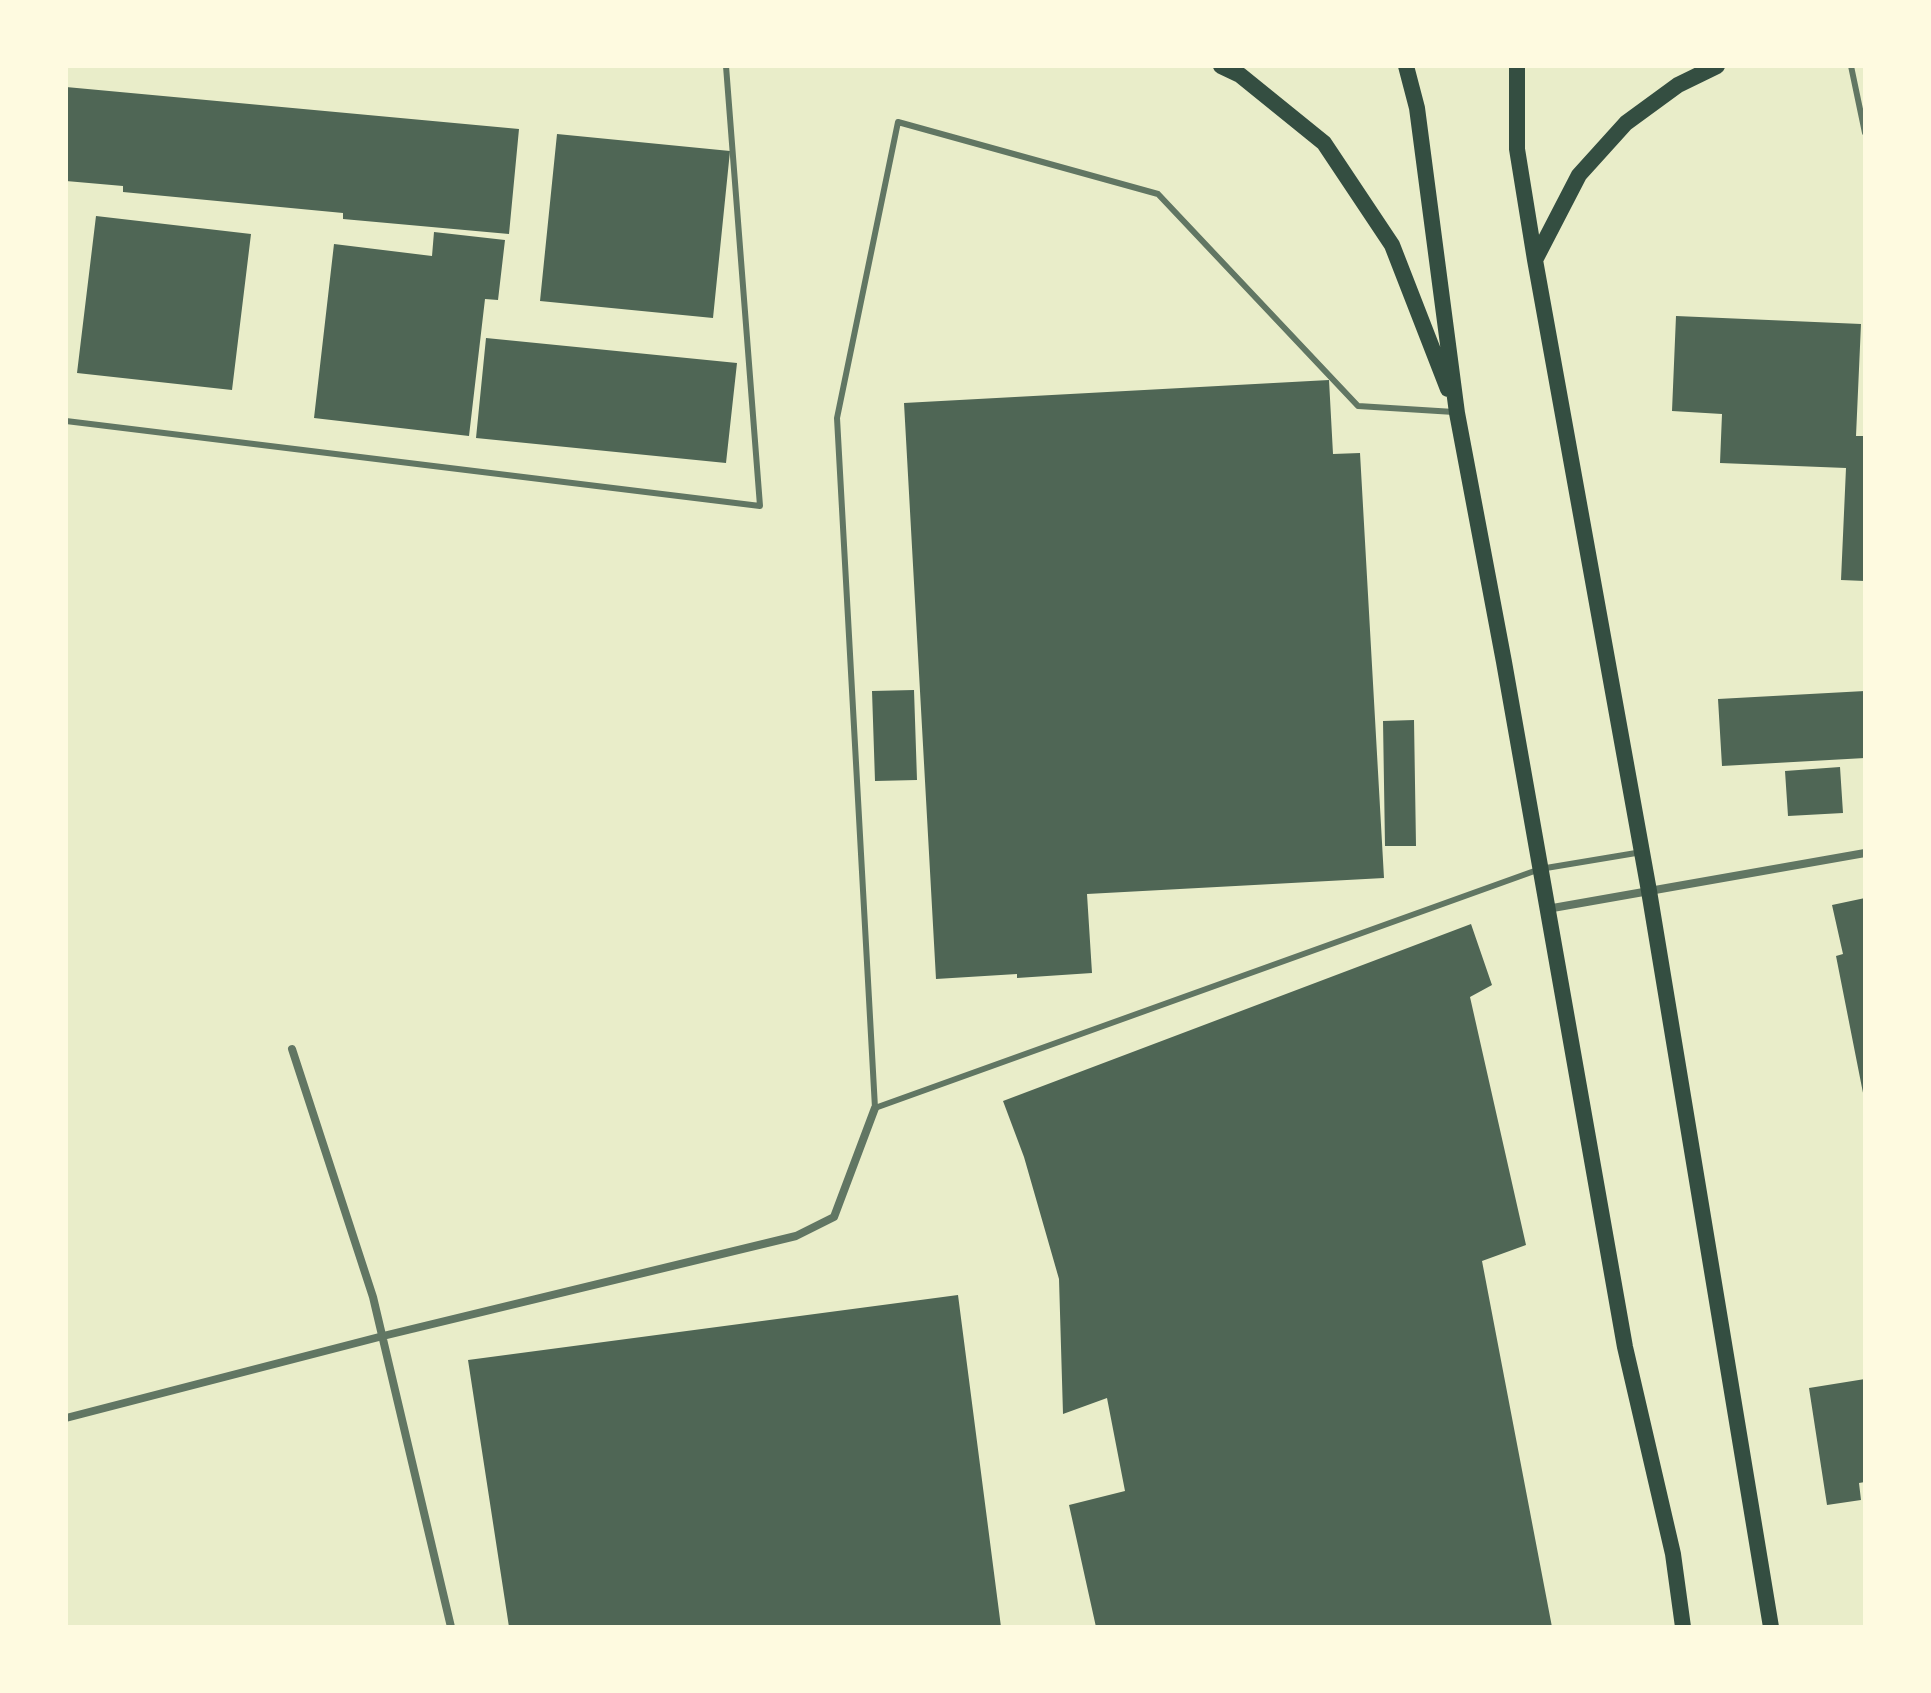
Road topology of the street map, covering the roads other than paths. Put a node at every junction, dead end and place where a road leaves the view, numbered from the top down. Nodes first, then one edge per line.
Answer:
1 (726, 66) edge
2 (1221, 66) edge
3 (1406, 66) edge
4 (1517, 66) edge
5 (1717, 66) edge
6 (1851, 66) edge
7 (1865, 133) edge
8 (1535, 260) junction
9 (1457, 413) junction
10 (66, 421) edge
11 (1642, 852) junction
12 (1865, 853) edge
13 (1540, 869) junction
14 (1649, 891) junction
15 (1547, 909) junction
16 (292, 1049) dead end
17 (875, 1108) junction
18 (383, 1336) junction
19 (66, 1418) edge
20 (451, 1627) edge
21 (1683, 1627) edge
22 (1771, 1627) edge

1 - 10 lane
2 - 9 main road
3 - 9 main road
4 - 8 main road
5 - 8 main road
6 - 7 lane
8 - 11 main road
9 - 13 main road
9 - 17 lane
11 - 13 lane
11 - 14 main road
12 - 14 street
13 - 15 main road
13 - 17 lane
14 - 15 street
14 - 22 main road
15 - 21 main road
16 - 18 street
17 - 18 street
18 - 19 street
18 - 20 street

